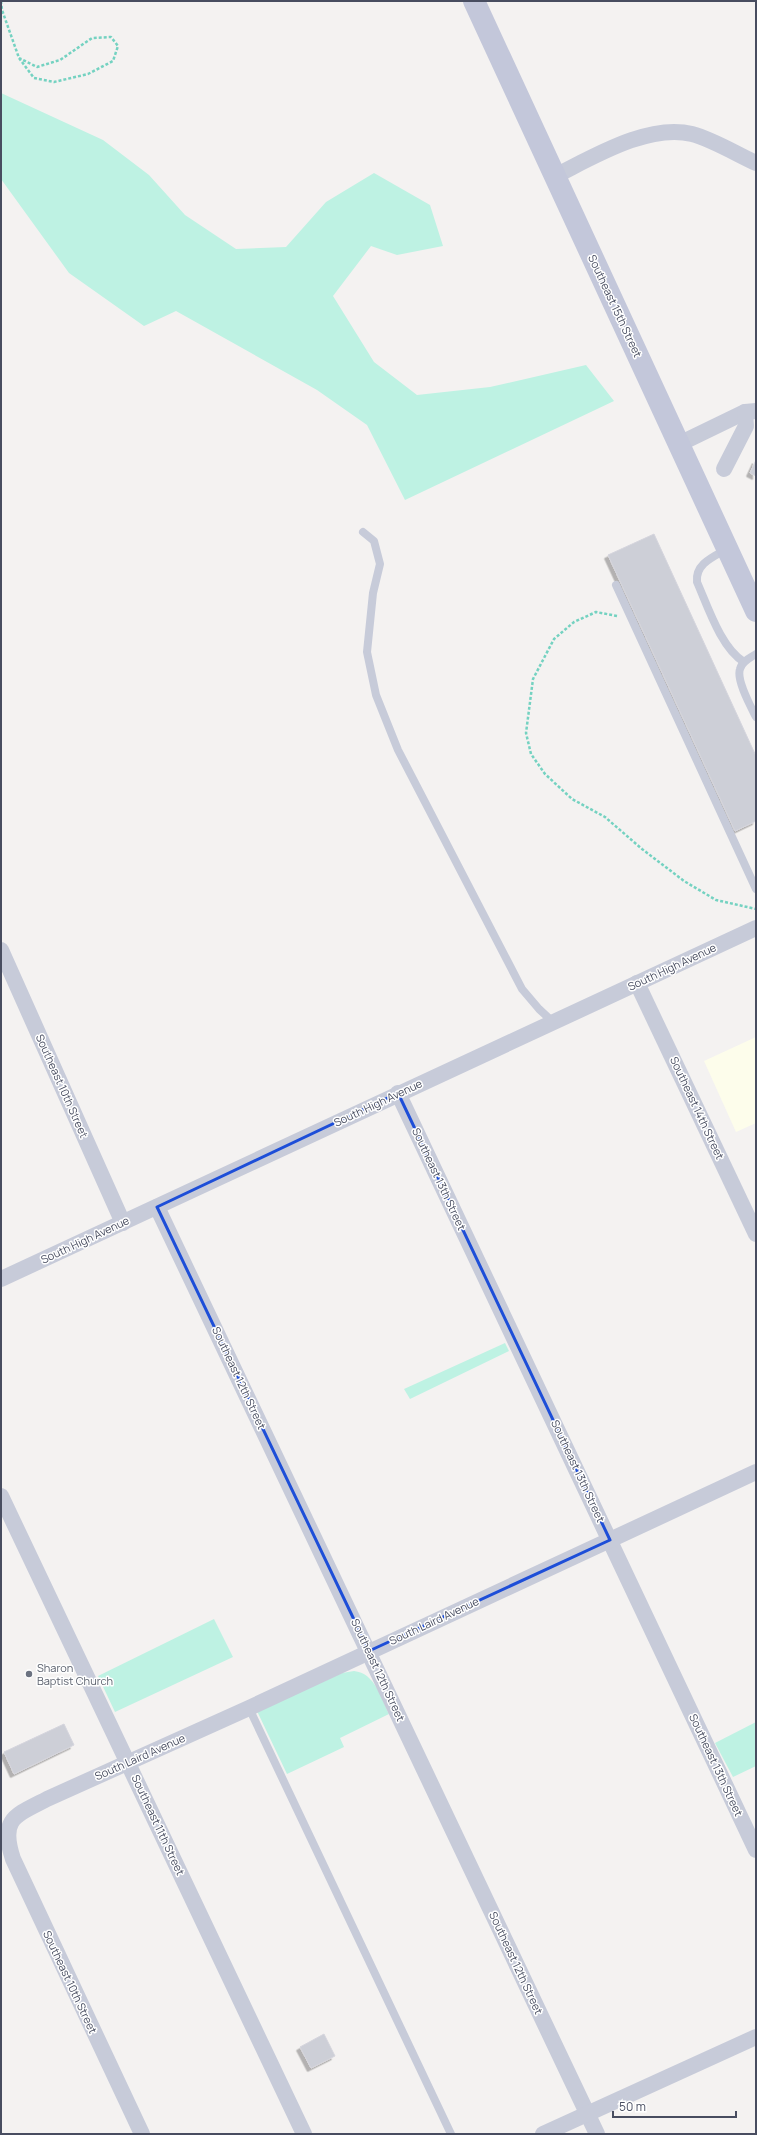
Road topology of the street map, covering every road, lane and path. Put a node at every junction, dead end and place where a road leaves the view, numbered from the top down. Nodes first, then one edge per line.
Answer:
1 (1, 1) edge
2 (474, 1) edge
3 (19, 58) junction
4 (756, 163) edge
5 (555, 176) junction
6 (750, 412) edge
7 (679, 444) junction
8 (724, 469) dead end
9 (363, 532) dead end
10 (728, 550) junction
11 (616, 585) dead end
12 (756, 611) edge
13 (620, 617) dead end
14 (756, 654) edge
15 (744, 662) junction
16 (756, 717) edge
17 (756, 889) edge
18 (756, 909) edge
19 (756, 928) edge
20 (1, 950) edge
21 (637, 983) junction
22 (553, 1022) junction
23 (398, 1093) junction
24 (157, 1207) junction
25 (123, 1223) junction
26 (756, 1234) edge
27 (1, 1279) edge
28 (756, 1472) edge
29 (1, 1496) edge
30 (610, 1540) junction
31 (369, 1651) junction
32 (249, 1708) junction
33 (129, 1762) junction
34 (8, 1827) joint
35 (756, 1850) edge
36 (756, 2037) edge
37 (587, 2114) junction
38 (142, 2134) edge
39 (304, 2134) edge
40 (451, 2134) edge
41 (543, 2134) edge
42 (597, 2134) edge

1 - 3 path
2 - 5 main road, Southeast 15th Street
3 - 3 path
4 - 5 street
5 - 7 main road, Southeast 15th Street
6 - 7 street
6 - 8 street
7 - 10 main road, Southeast 15th Street
9 - 22 lane
10 - 12 main road, Southeast 15th Street
10 - 15 lane
11 - 17 lane
13 - 18 path
14 - 15 lane
15 - 16 lane
19 - 21 street, South High Avenue
20 - 25 street, Southeast 10th Street
21 - 22 street, South High Avenue
21 - 26 street, Southeast 14th Street
22 - 23 street, South High Avenue
23 - 24 street, South High Avenue
23 - 30 street, Southeast 13th Street
24 - 25 street, South High Avenue
24 - 31 street, Southeast 12th Street
25 - 27 street, South High Avenue
28 - 30 street, South Laird Avenue
29 - 33 street, Southeast 11th Street
30 - 31 street, South Laird Avenue
30 - 35 street, Southeast 13th Street
31 - 32 street, South Laird Avenue
31 - 37 street, Southeast 12th Street
32 - 33 street, South Laird Avenue
32 - 40 lane
33 - 34 street, South Laird Avenue
33 - 39 street, Southeast 11th Street
34 - 38 street, Southeast 10th Street
36 - 37 street
37 - 41 street
37 - 42 street, Southeast 12th Street

